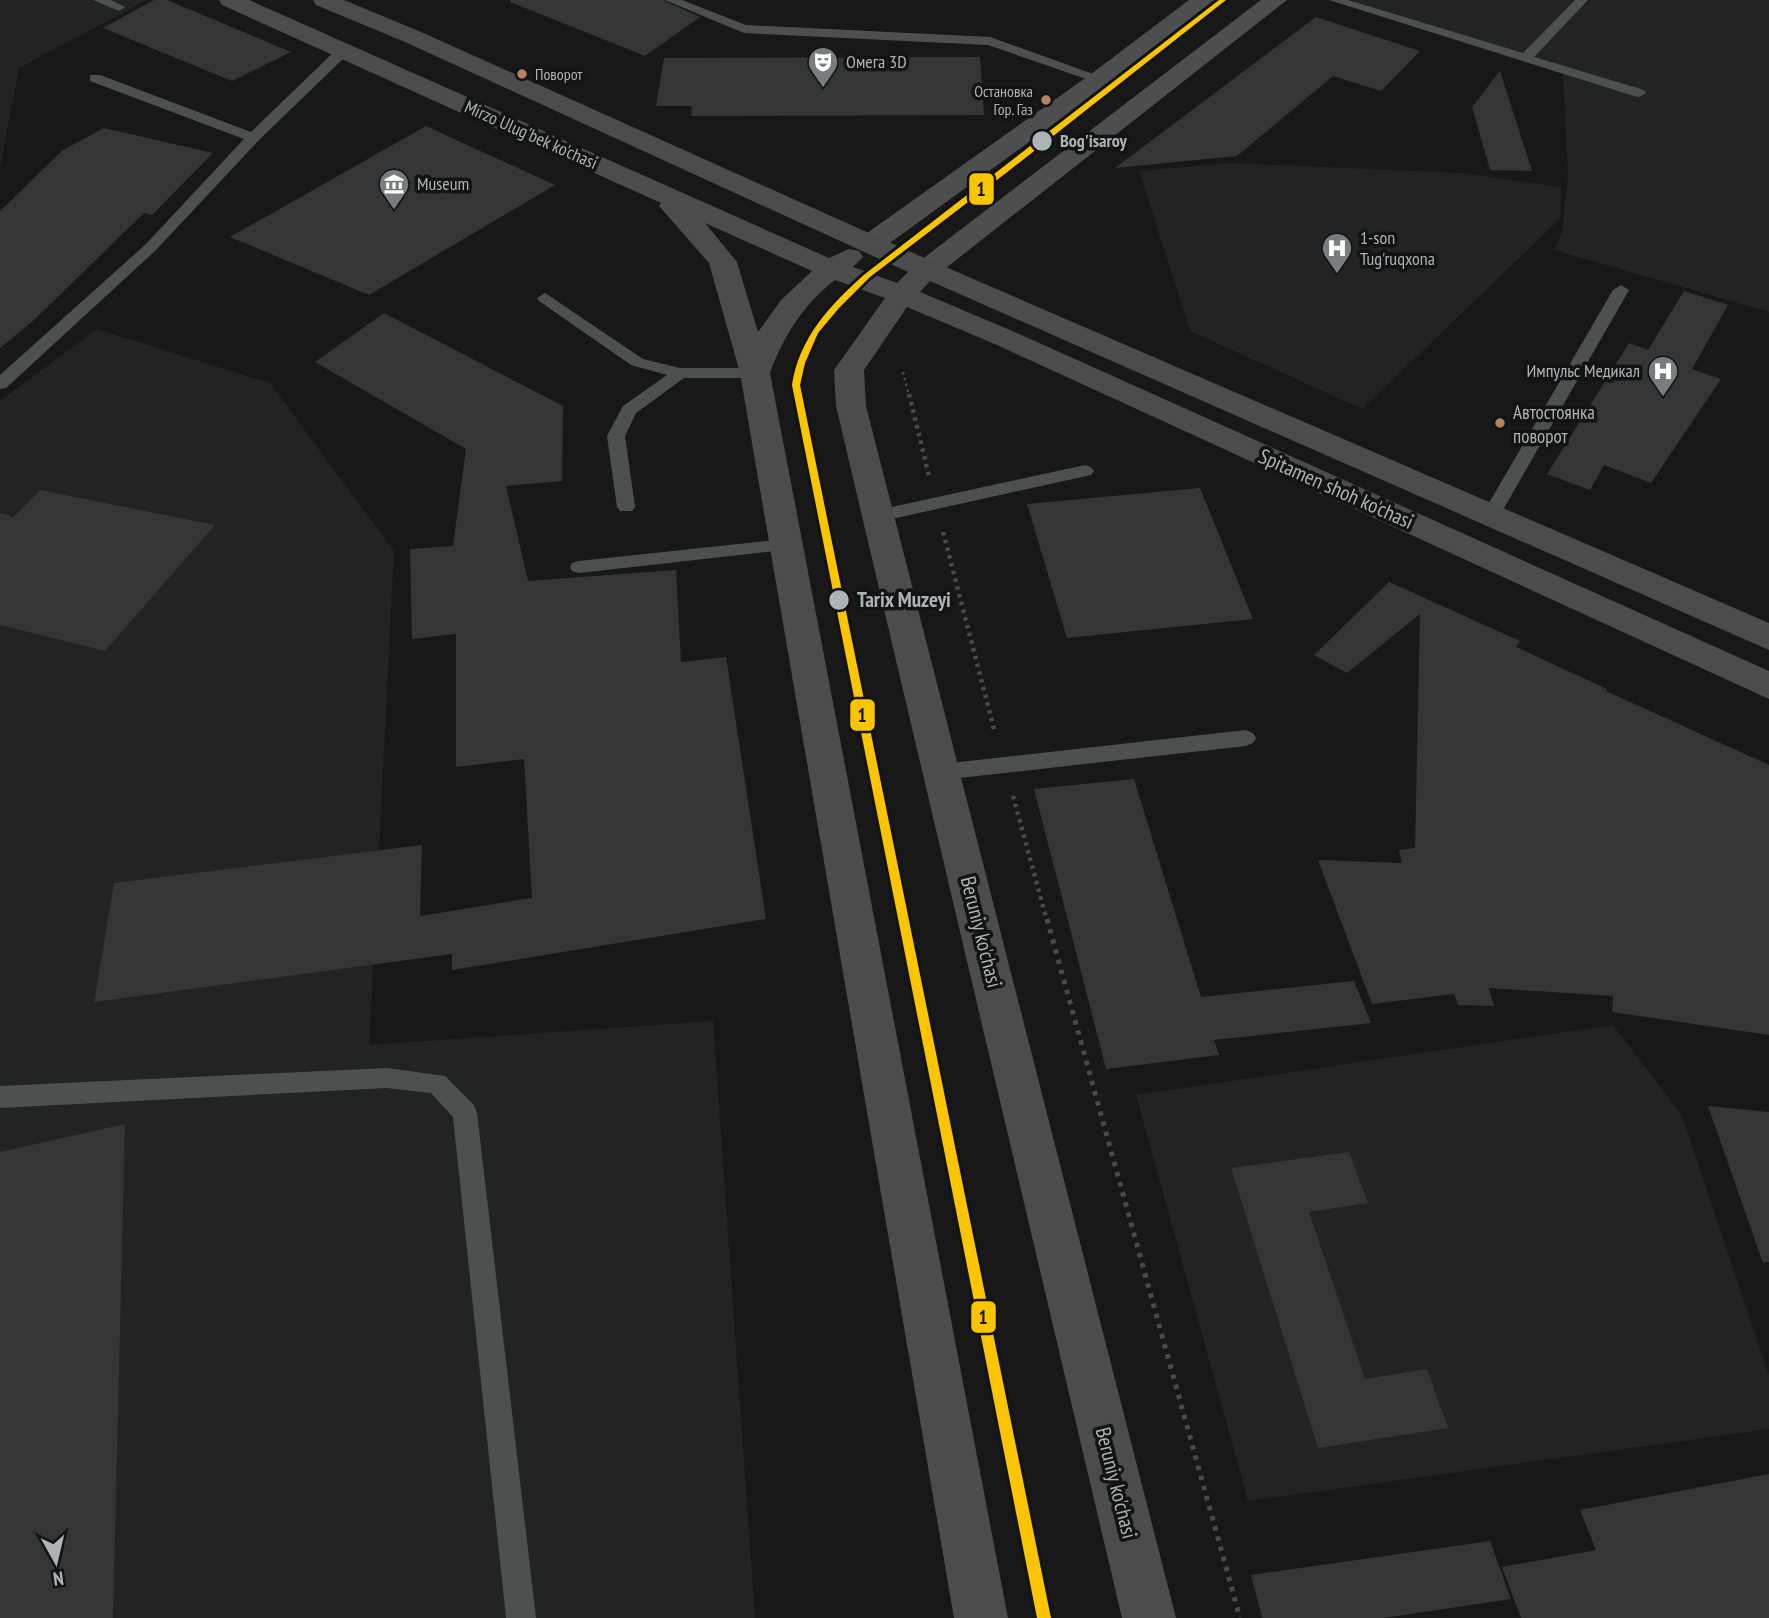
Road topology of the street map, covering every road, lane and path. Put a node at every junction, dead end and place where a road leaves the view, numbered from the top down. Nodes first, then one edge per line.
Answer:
1 (99, 0) edge
2 (230, 0) edge
3 (324, 0) edge
4 (671, 0) edge
5 (1204, 0) edge
6 (1276, 0) edge
7 (1335, 0) edge
8 (1581, 0) edge
9 (119, 7) dead end
10 (344, 50) junction
11 (1526, 58) junction
12 (96, 78) dead end
13 (1100, 79) junction
14 (1639, 93) dead end
15 (253, 138) junction
16 (652, 189) junction
17 (870, 244) junction
18 (831, 269) junction
19 (914, 282) junction
20 (1621, 290) dead end
21 (545, 298) dead end
22 (902, 372) dead end
23 (680, 373) junction
24 (755, 373) junction
25 (0, 384) edge
26 (1085, 471) dead end
27 (936, 503) junction
28 (626, 507) dead end
29 (1491, 515) junction
30 (878, 516) junction
31 (786, 545) junction
32 (579, 567) dead end
33 (1769, 638) edge
34 (1769, 686) edge
35 (1246, 738) dead end
36 (1004, 765) junction
37 (941, 772) junction
38 (0, 1097) edge
39 (521, 1618) edge
40 (981, 1618) edge
41 (1149, 1618) edge
42 (1240, 1618) edge

1 - 9 lane
2 - 10 main road, Mirzo Ulug'bek ko'chasi
3 - 17 main road, Mirzo Ulug'bek ko'chasi
4 - 13 lane
5 - 13 main road
6 - 19 main road
7 - 11 lane
8 - 11 lane
10 - 15 lane
10 - 16 main road, Mirzo Ulug'bek ko'chasi
11 - 14 lane
12 - 15 lane
13 - 17 main road
15 - 25 lane
16 - 18 main road, Mirzo Ulug'bek ko'chasi
16 - 24 main road
17 - 18 main road
17 - 19 main road, Mirzo Ulug'bek ko'chasi
18 - 19 main road, Mirzo Ulug'bek ko'chasi
18 - 24 main road
19 - 29 main road, Spitamen shoh ko'chasi
19 - 30 main road, Beruniy ko'chasi
19 - 34 main road, Spitamen shoh ko'chasi
20 - 29 lane
21 - 23 lane
22 - 27 path
23 - 24 lane
23 - 28 lane
24 - 31 main road
26 - 27 lane
27 - 30 lane
27 - 36 path
29 - 33 main road, Spitamen shoh ko'chasi
30 - 37 main road, Beruniy ko'chasi
31 - 32 lane
31 - 40 main road
35 - 36 lane
36 - 37 lane
36 - 42 path
37 - 41 main road, Beruniy ko'chasi
38 - 39 lane

